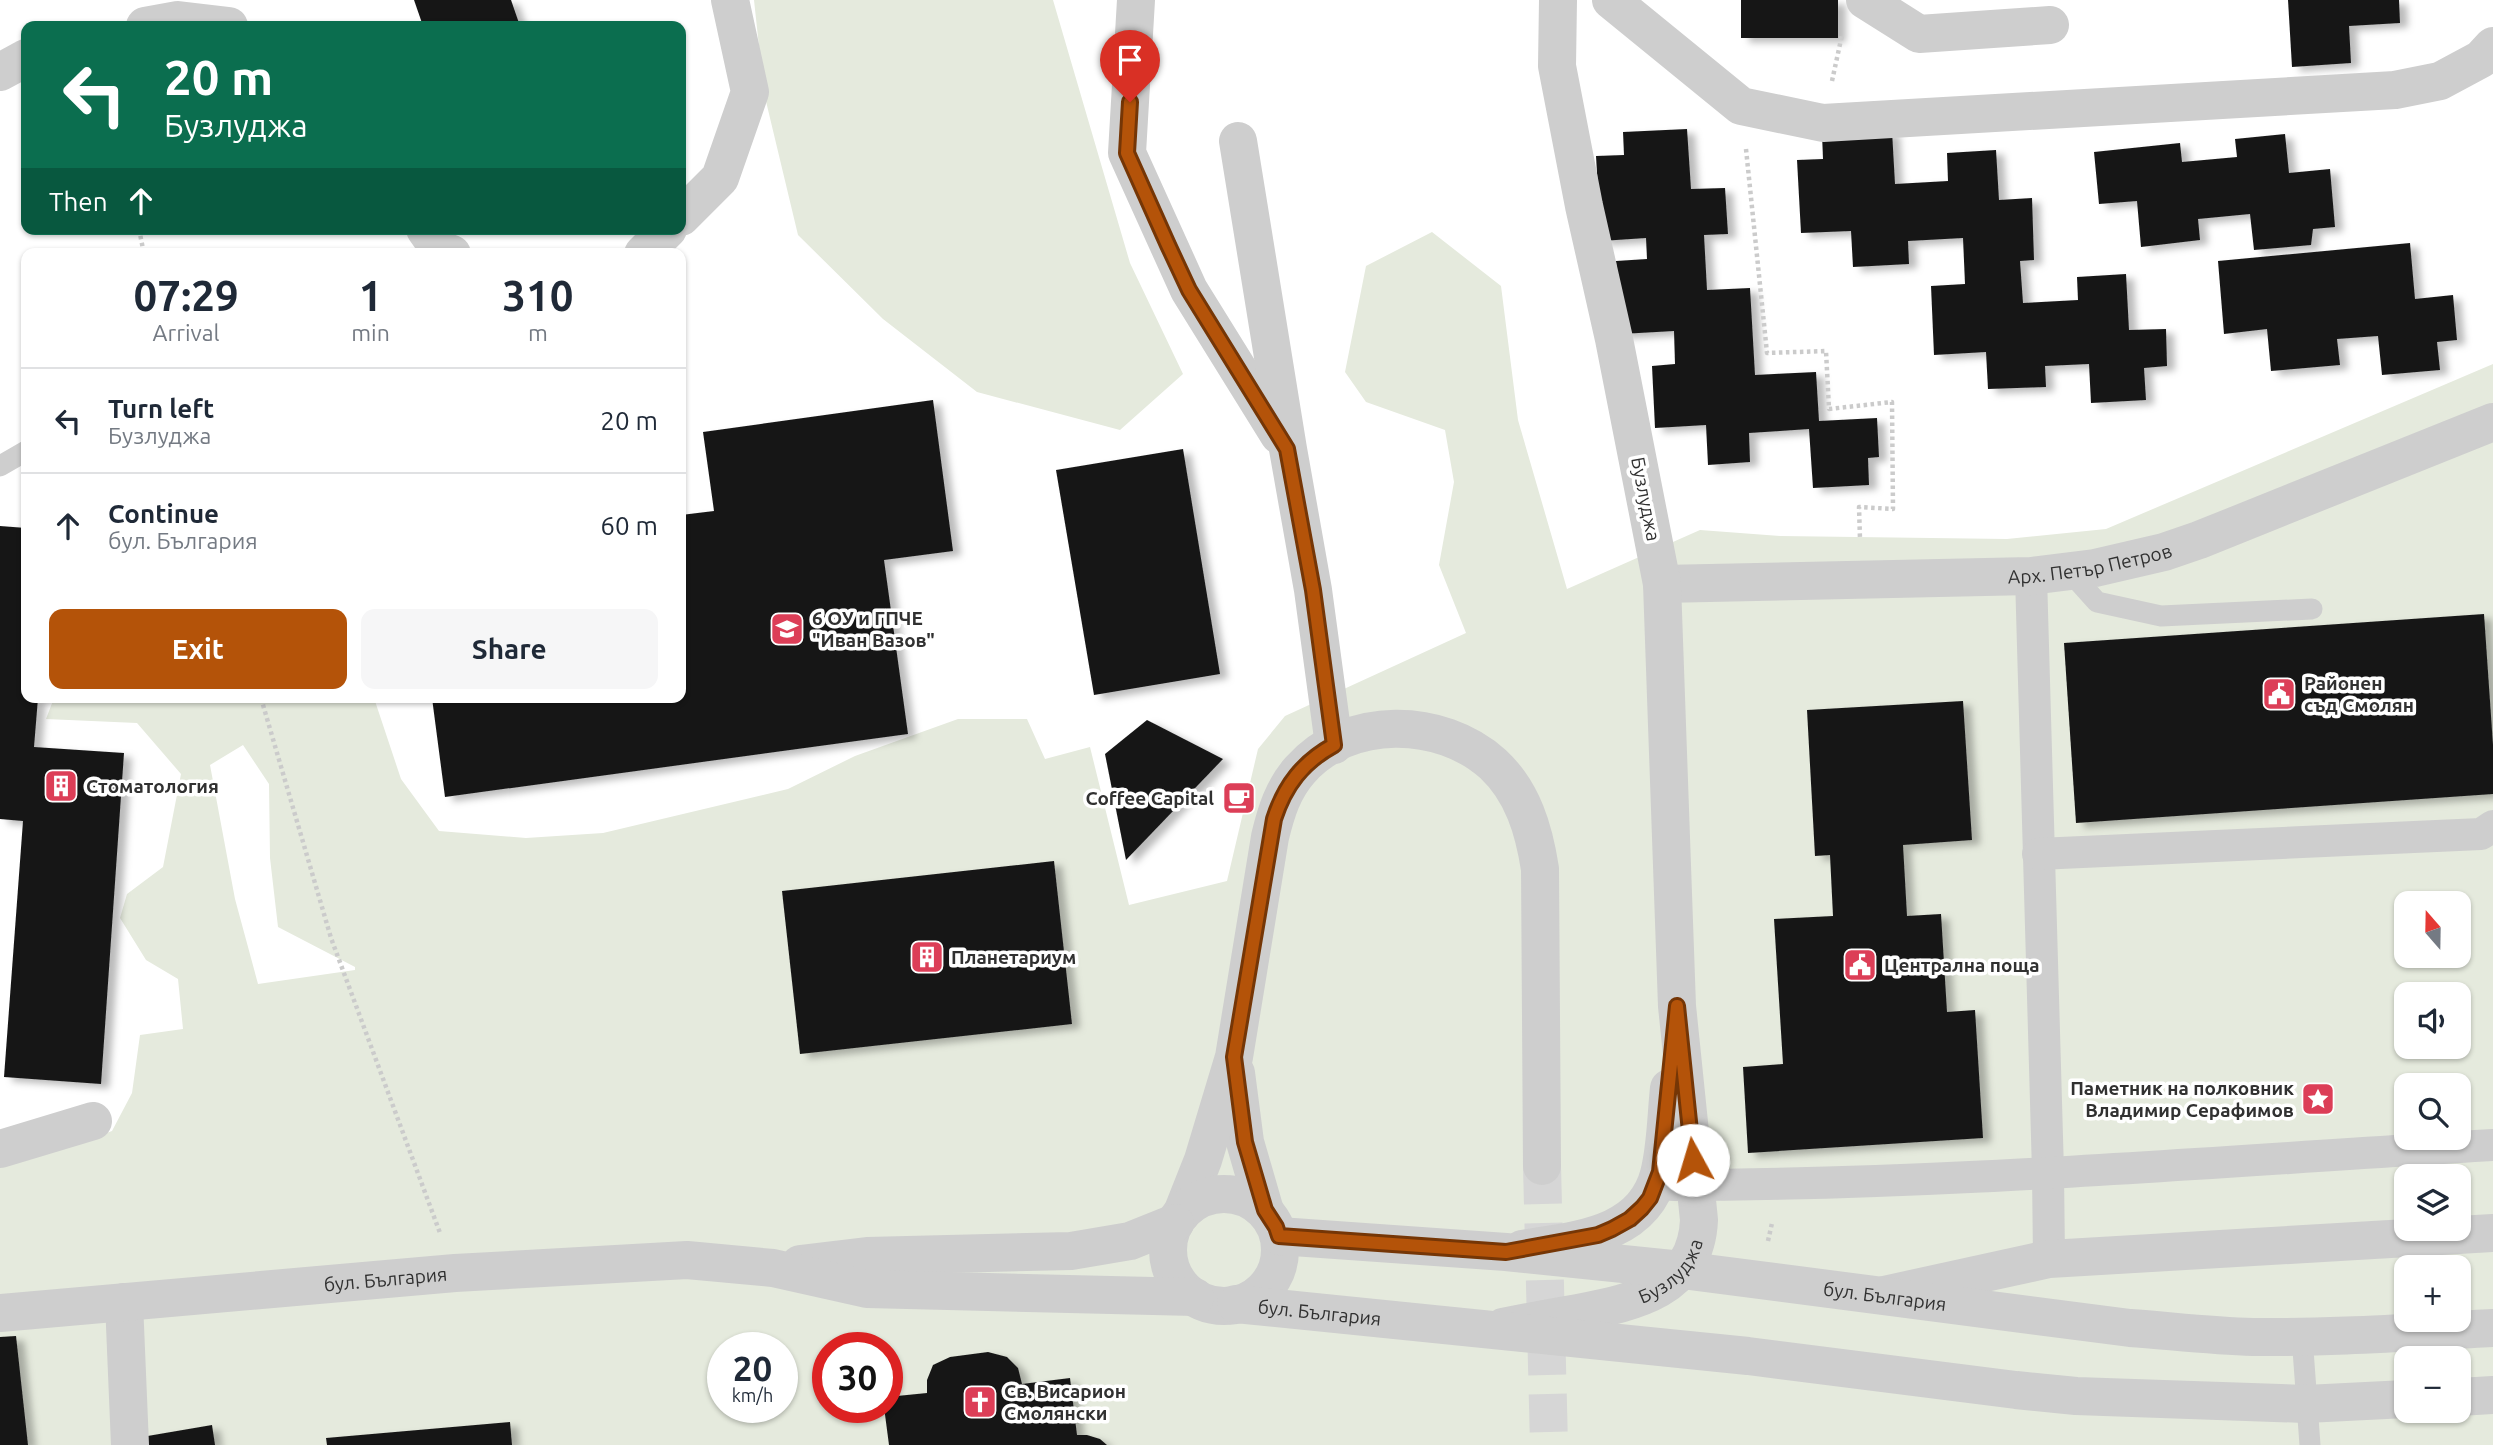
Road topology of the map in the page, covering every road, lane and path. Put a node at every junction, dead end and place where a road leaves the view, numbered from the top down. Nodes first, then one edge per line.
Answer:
1 (730, 0) edge
2 (1136, 0) edge
3 (1558, 0) edge
4 (1611, 0) edge
5 (1855, 12) edge
6 (2050, 25) dead end
7 (2493, 46) edge
8 (21, 61) edge
9 (0, 72) edge
10 (1741, 106) junction
11 (1823, 123) junction
12 (1238, 141) dead end
13 (686, 212) edge
14 (662, 235) edge
15 (649, 248) edge
16 (2493, 422) edge
17 (1287, 449) junction
18 (21, 454) edge
19 (0, 466) edge
20 (2070, 572) junction
21 (2031, 576) junction
22 (1861, 578) junction
23 (1662, 584) junction
24 (2312, 609) dead end
25 (262, 703) edge
26 (1334, 745) junction
27 (2493, 825) edge
28 (2038, 854) junction
29 (1677, 1006) junction
30 (1234, 1057) junction
31 (93, 1121) dead end
32 (2493, 1145) edge
33 (0, 1149) edge
34 (1542, 1166) tunnel mouth
35 (2049, 1172) junction
36 (1656, 1185) junction
37 (1695, 1185) junction
38 (1178, 1218) junction
39 (1272, 1223) junction
40 (2493, 1233) edge
41 (1506, 1252) junction
42 (2049, 1259) junction
43 (773, 1268) junction
44 (1682, 1270) junction
45 (455, 1273) junction
46 (1884, 1295) junction
47 (1195, 1297) junction
48 (124, 1302) junction
49 (1236, 1304) junction
50 (0, 1313) edge
51 (2493, 1328) edge
52 (1491, 1329) junction
53 (2302, 1336) junction
54 (2493, 1395) edge
55 (2471, 1396) edge
56 (2394, 1400) edge
57 (2306, 1405) junction
58 (130, 1445) edge
59 (2310, 1445) edge

1 - 13 street
2 - 17 street
3 - 23 street, Бузлуджа
4 - 10 street
5 - 6 street
5 - 11 path
7 - 11 street
8 - 9 street
10 - 11 street
10 - 22 path
12 - 17 street
14 - 15 street
16 - 20 street, Арх. Петър Петров
17 - 26 street
18 - 19 lane
20 - 21 street, Арх. Петър Петров
20 - 24 lane
21 - 22 street, Арх. Петър Петров
21 - 28 street
22 - 23 street, Арх. Петър Петров
23 - 29 street, Бузлуджа
25 - 45 path
26 - 30 street
26 - 34 street
27 - 28 street
28 - 35 street
29 - 36 street, Бузлуджа
29 - 37 street, Бузлуджа
30 - 38 street
30 - 39 street
31 - 33 street
32 - 35 street
35 - 37 street
35 - 42 street
36 - 37 street
36 - 41 street, Бузлуджа
37 - 44 street, Бузлуджа
38 - 39 street
38 - 43 street, бул. България
38 - 47 street
39 - 41 street, бул. България
39 - 49 street
40 - 42 street
41 - 44 street, бул. България
42 - 46 street
43 - 45 street, бул. България
43 - 47 street, бул. България
44 - 46 street, бул. България
44 - 52 street, Бузлуджа
45 - 48 street, бул. България
46 - 53 street, бул. България
47 - 49 street
48 - 50 street, бул. България
48 - 58 street
49 - 52 street, бул. България
51 - 53 street, бул. България
52 - 57 street, бул. България
53 - 57 lane
54 - 55 street
56 - 57 street, бул. България
57 - 59 lane

